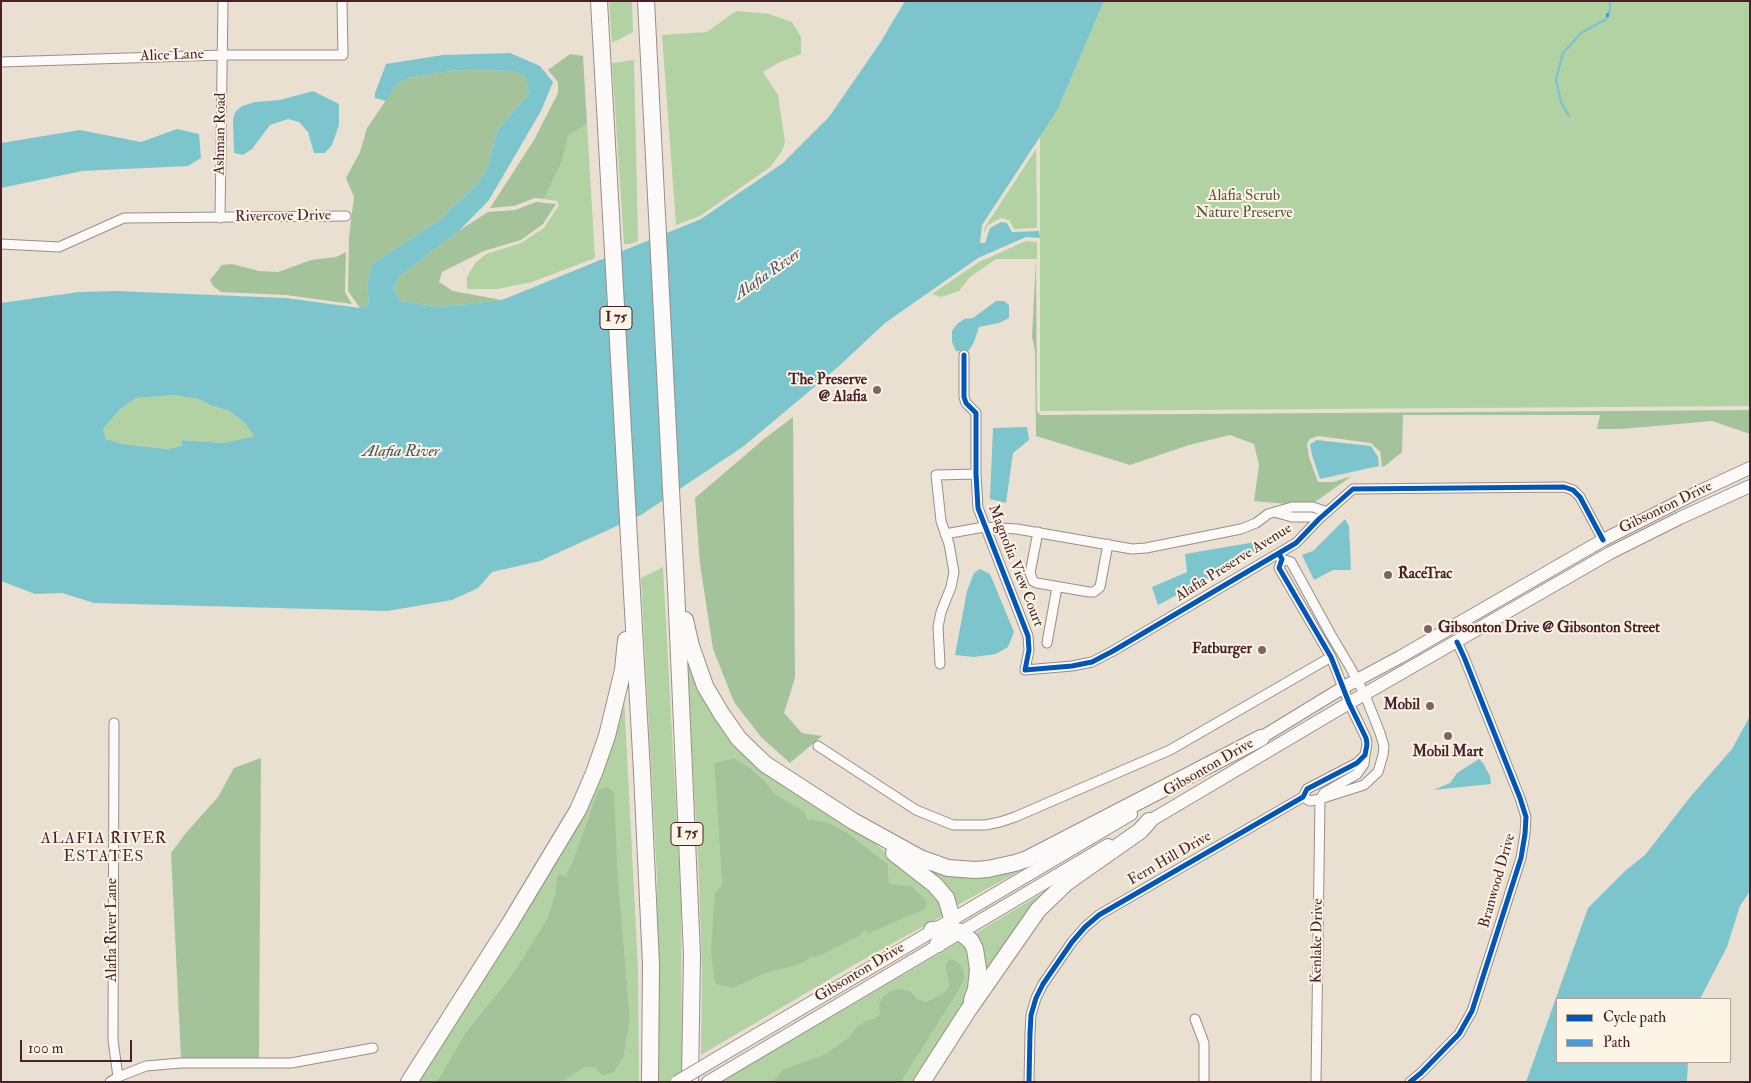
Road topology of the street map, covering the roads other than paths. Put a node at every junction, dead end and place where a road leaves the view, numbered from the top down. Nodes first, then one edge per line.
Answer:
1 (223, 1) edge
2 (342, 1) edge
3 (600, 1) edge
4 (646, 1) edge
5 (223, 55) junction
6 (1, 62) edge
7 (346, 216) dead end
8 (220, 218) junction
9 (1, 244) edge
10 (964, 355) dead end
11 (1750, 468) edge
12 (976, 474) junction
13 (1750, 486) edge
14 (1678, 502) junction
15 (1274, 512) junction
16 (1327, 512) junction
17 (1319, 519) junction
18 (984, 527) junction
19 (1038, 532) junction
20 (946, 534) junction
21 (1603, 540) junction
22 (1108, 544) junction
23 (1610, 553) junction
24 (1280, 556) junction
25 (676, 587) junction
26 (1058, 587) junction
27 (631, 590) junction
28 (1526, 602) junction
29 (1457, 642) junction
30 (1047, 643) dead end
31 (1331, 656) junction
32 (940, 664) dead end
33 (1025, 670) joint
34 (1358, 681) junction
35 (1344, 687) junction
36 (1364, 695) junction
37 (1349, 703) junction
38 (114, 723) dead end
39 (1261, 738) junction
40 (818, 746) dead end
41 (1365, 755) junction
42 (1303, 797) junction
43 (1320, 800) junction
44 (853, 821) junction
45 (1149, 822) junction
46 (954, 927) junction
47 (935, 937) junction
48 (970, 1009) junction
49 (1195, 1019) dead end
50 (373, 1048) dead end
51 (114, 1079) edge
52 (409, 1082) edge
53 (650, 1082) edge
54 (677, 1082) edge
55 (690, 1082) edge
56 (708, 1082) edge
57 (922, 1082) edge
58 (1029, 1082) edge
59 (1204, 1082) edge
60 (1316, 1082) edge
61 (1410, 1082) edge

1 - 5 street, Ashman Road
2 - 5 street, Alice Lane
3 - 27 highway, I 75
4 - 25 highway, I 75
5 - 6 street, Alice Lane
5 - 8 street, Ashman Road
7 - 8 street, Rivercove Drive
8 - 9 street
10 - 12 street, Magnolia View Court
11 - 14 main road, Gibsonton Drive
12 - 18 street, Magnolia View Court
12 - 20 street
13 - 23 main road, Gibsonton Drive
14 - 21 main road, Gibsonton Drive
14 - 23 main road
15 - 16 street
15 - 17 street
15 - 22 street
16 - 17 street, Alafia Preserve Avenue
16 - 21 street, Alafia Preserve Avenue
17 - 24 street, Alafia Preserve Avenue
18 - 19 street
18 - 20 street
18 - 33 street, Magnolia View Court
19 - 22 street
19 - 26 street
20 - 32 street
21 - 28 main road
21 - 34 main road, Gibsonton Drive
22 - 26 street
23 - 28 main road, Gibsonton Drive
24 - 31 street
24 - 33 street, Alafia Preserve Avenue
24 - 34 street
25 - 44 highway
25 - 55 highway, I 75
26 - 30 street
27 - 52 highway
27 - 53 highway, I 75
28 - 29 main road, Gibsonton Drive
29 - 36 main road, Gibsonton Drive
29 - 61 street, Branwood Drive
31 - 35 street
31 - 40 street
34 - 35 main road, Gibsonton Drive
34 - 36 street
35 - 37 street
35 - 39 main road, Gibsonton Drive
36 - 37 main road, Gibsonton Drive
36 - 43 street
37 - 41 street
37 - 45 main road, Gibsonton Drive
38 - 51 street, Alafia River Lane
39 - 44 highway
39 - 46 main road, Gibsonton Drive
41 - 42 street, Fern Hill Drive
41 - 43 street
42 - 43 street
42 - 58 street, Fern Hill Drive
43 - 60 street, Kenlake Drive
44 - 46 highway
45 - 46 main road, Gibsonton Drive
45 - 48 highway
46 - 47 highway
46 - 48 highway
47 - 54 main road, Gibsonton Drive, bridge
47 - 56 main road, Gibsonton Drive
48 - 57 highway
49 - 59 street
50 - 51 street

